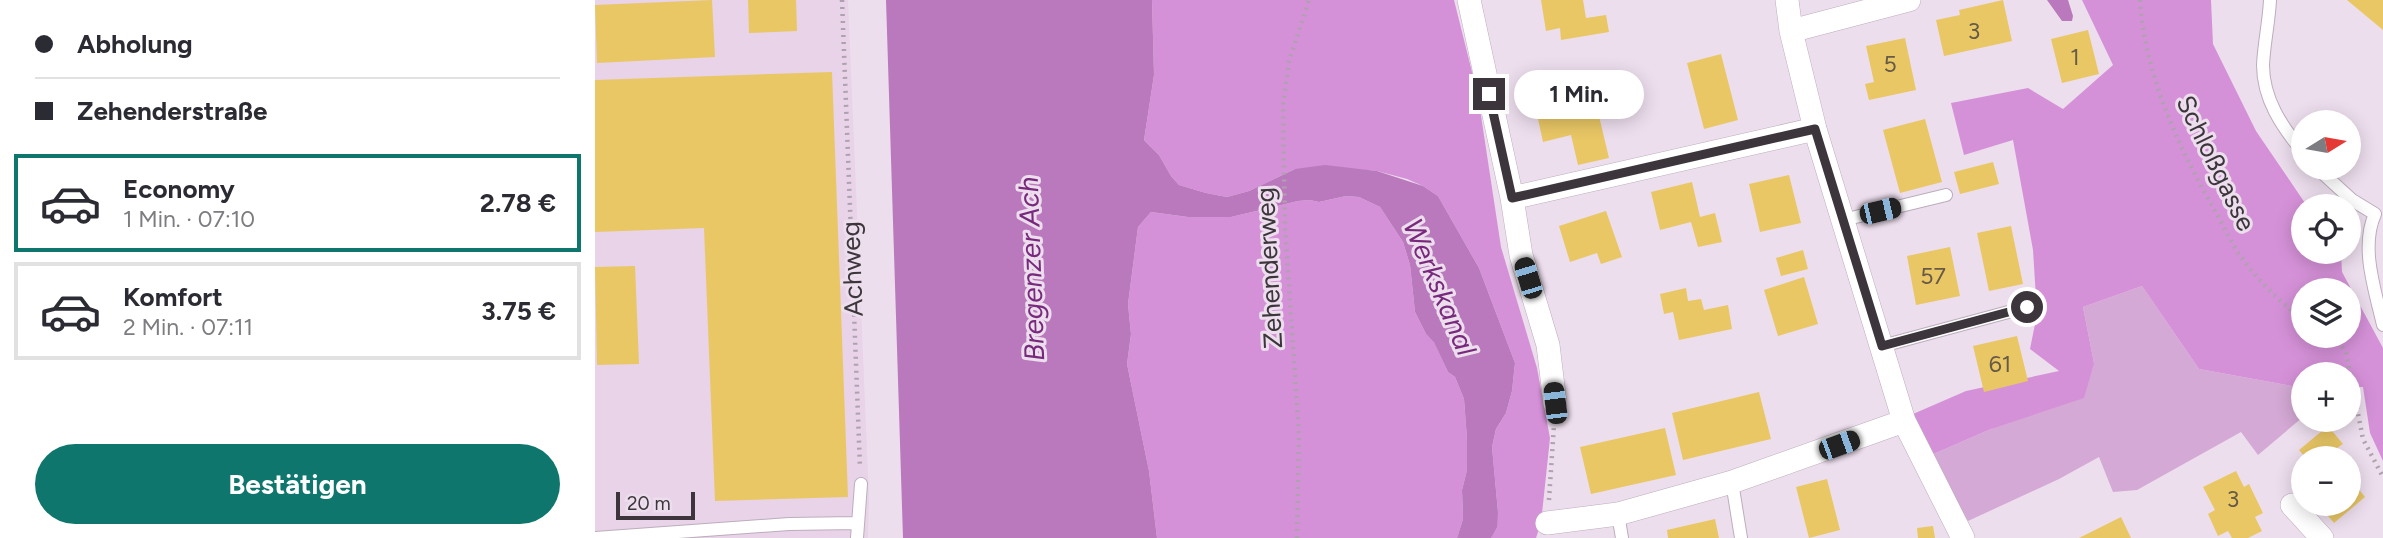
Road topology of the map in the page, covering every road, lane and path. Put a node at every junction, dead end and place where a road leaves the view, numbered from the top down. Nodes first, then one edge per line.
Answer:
1 (842, 0) edge
2 (1309, 0) edge
3 (1469, 0) edge
4 (1787, 0) edge
5 (1909, 0) edge
6 (2140, 0) edge
7 (2270, 0) edge
8 (1791, 31) junction
9 (1815, 129) junction
10 (2291, 138) edge
11 (2330, 180) edge
12 (1946, 195) dead end
13 (1512, 198) junction
14 (1843, 220) junction
15 (2377, 275) edge
16 (2027, 307) dead end
17 (2291, 311) edge
18 (2383, 325) edge
19 (1882, 346) junction
20 (2343, 348) edge
21 (1555, 403) joint
22 (1903, 421) junction
23 (2383, 477) edge
24 (1732, 482) junction
25 (861, 484) joint
26 (1618, 514) junction
27 (2302, 516) edge
28 (857, 523) junction
29 (1547, 523) joint
30 (595, 538) edge
31 (857, 538) edge
32 (1297, 538) edge
33 (1622, 538) edge
34 (1741, 538) edge
35 (1963, 538) edge
36 (2322, 538) edge

1 - 25 path, Achweg
2 - 32 path, Zehenderweg
3 - 13 street
4 - 8 street
5 - 8 street
6 - 17 path, Schloßgasse
7 - 10 lane
8 - 9 street
9 - 13 street
9 - 14 street
11 - 15 lane
12 - 14 lane
13 - 21 street
14 - 19 street
15 - 18 lane
16 - 19 lane
19 - 22 street
20 - 23 path
21 - 29 path
22 - 24 street
22 - 35 street
24 - 26 street
24 - 34 lane
25 - 28 lane
26 - 29 street
26 - 33 lane
27 - 36 street
28 - 30 lane
28 - 31 lane

